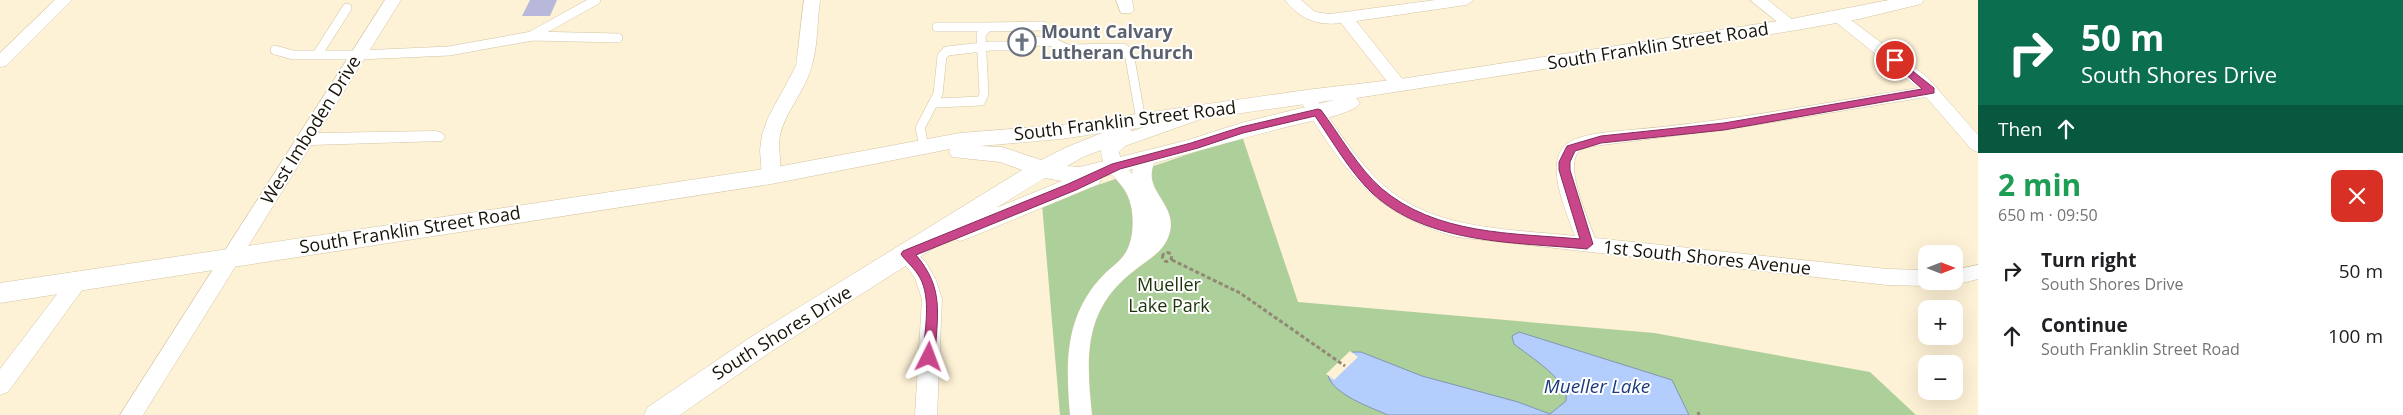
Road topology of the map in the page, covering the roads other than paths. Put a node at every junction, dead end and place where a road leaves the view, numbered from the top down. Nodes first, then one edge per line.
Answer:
1 (64, 0) edge
2 (392, 0) edge
3 (596, 0) edge
4 (812, 0) edge
5 (1293, 0) edge
6 (1466, 0) edge
7 (1758, 0) edge
8 (1906, 1) edge
9 (347, 8) dead end
10 (1838, 17) junction
11 (1345, 18) junction
12 (1791, 25) junction
13 (1043, 26) dead end
14 (937, 27) dead end
15 (987, 27) junction
16 (532, 36) junction
17 (618, 38) dead end
18 (983, 49) junction
19 (275, 50) dead end
20 (317, 55) junction
21 (358, 55) junction
22 (0, 62) edge
23 (1400, 86) junction
24 (1930, 91) junction
25 (937, 103) junction
26 (1312, 105) junction
27 (1210, 110) junction
28 (1141, 120) junction
29 (436, 137) dead end
30 (306, 139) junction
31 (924, 146) junction
32 (1978, 146) edge
33 (1011, 158) junction
34 (1148, 158) junction
35 (1116, 166) junction
36 (820, 167) junction
37 (1042, 169) junction
38 (771, 176) junction
39 (1012, 186) junction
40 (1587, 244) junction
41 (907, 254) junction
42 (228, 259) junction
43 (1133, 260) junction
44 (1978, 272) edge
45 (1963, 275) edge
46 (1918, 278) edge
47 (78, 282) junction
48 (0, 293) edge
49 (0, 386) edge
50 (131, 415) edge
51 (658, 415) edge
52 (926, 415) edge
53 (1081, 415) edge

1 - 22 street
2 - 21 street, West Imboden Drive
3 - 16 lane
4 - 38 street
5 - 11 street
6 - 11 street
7 - 12 street
8 - 10 street, South Franklin Street Road
9 - 20 lane
10 - 12 street, South Franklin Street Road
10 - 24 street
11 - 23 street
12 - 23 street, South Franklin Street Road
13 - 15 lane
14 - 15 lane
15 - 18 lane
16 - 17 lane
16 - 21 lane
18 - 25 lane
18 - 25 lane
18 - 28 lane
19 - 20 lane
20 - 21 lane
21 - 30 street, West Imboden Drive
23 - 26 street, South Franklin Street Road
24 - 32 street
24 - 40 street
25 - 31 lane
26 - 27 street, South Franklin Street Road
26 - 34 street, South Franklin Street Road
26 - 40 street, 1st South Shores Avenue
27 - 28 street, South Franklin Street Road
27 - 35 street
27 - 37 street, South Shores Drive
28 - 31 street, South Franklin Street Road
29 - 30 street
30 - 42 street, West Imboden Drive
31 - 36 street, South Franklin Street Road
33 - 36 street, South Franklin Street Road
33 - 37 street, South Franklin Street Road
33 - 39 street
34 - 35 street, South Franklin Street Road
34 - 43 street
35 - 37 street, South Franklin Street Road
35 - 41 street, South Shores Drive
35 - 43 street
36 - 38 street, South Franklin Street Road
37 - 39 street, South Shores Drive
38 - 42 street, South Franklin Street Road
39 - 41 street, South Shores Drive
40 - 46 street, 1st South Shores Avenue
41 - 51 street, South Shores Drive
41 - 52 street
42 - 47 street, South Franklin Street Road
42 - 50 street, West Imboden Drive
43 - 53 street
44 - 45 street
47 - 48 street, South Franklin Street Road
47 - 49 street

